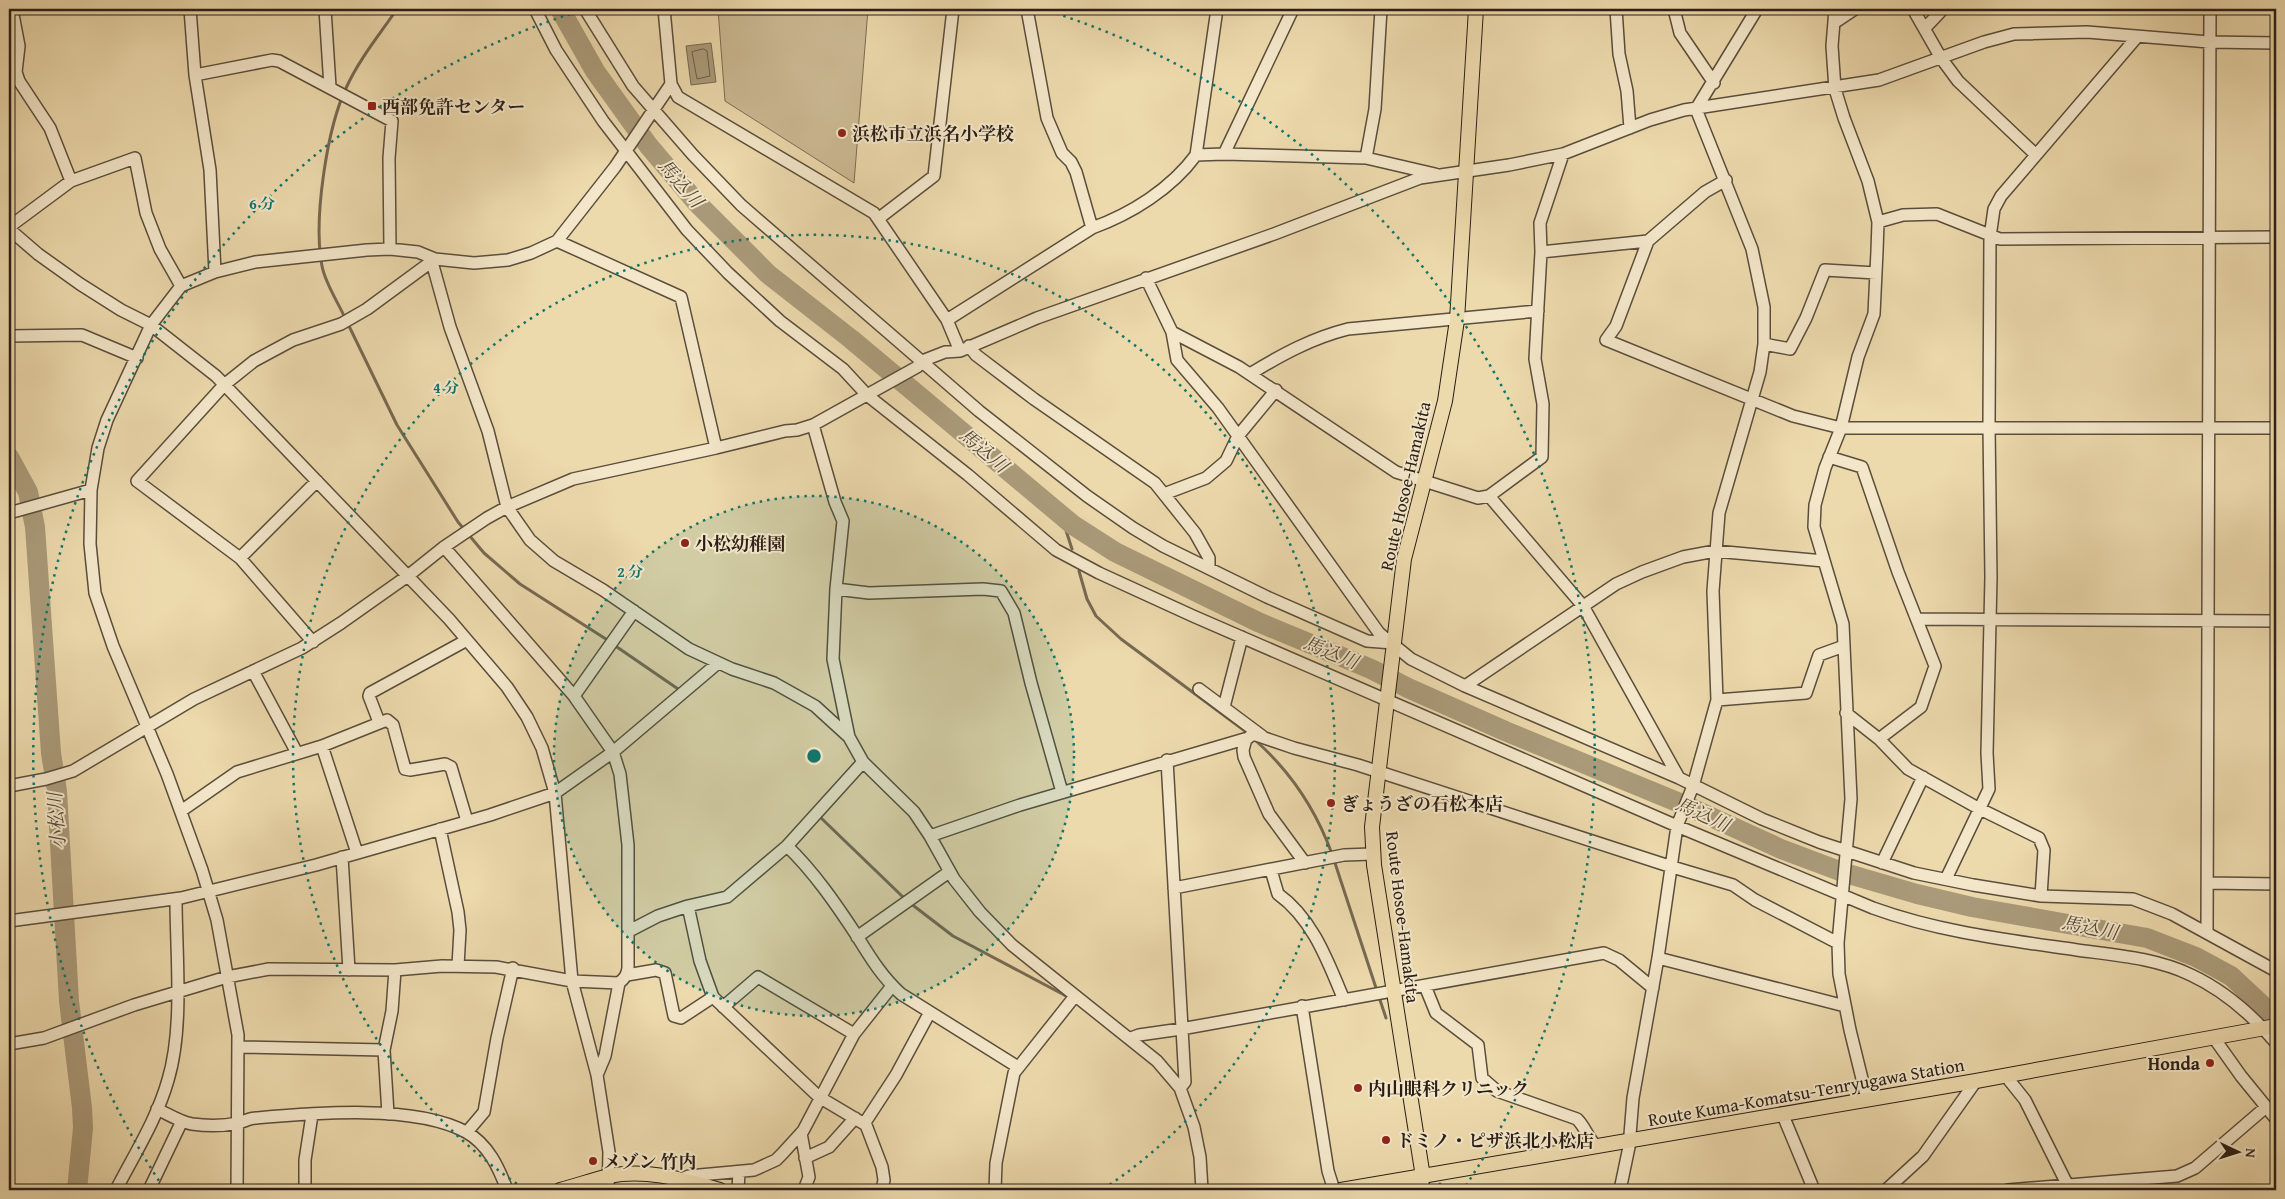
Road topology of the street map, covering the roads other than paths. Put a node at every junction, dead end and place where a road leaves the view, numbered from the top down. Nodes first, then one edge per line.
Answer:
1 (12, 9) edge
2 (190, 9) edge
3 (325, 9) edge
4 (535, 9) edge
5 (585, 9) edge
6 (664, 9) edge
7 (953, 9) edge
8 (1027, 9) edge
9 (1217, 9) edge
10 (1293, 9) edge
11 (1381, 9) edge
12 (1476, 9) edge
13 (1616, 9) edge
14 (1674, 9) edge
15 (1757, 9) edge
16 (1835, 9) edge
17 (1855, 9) edge
18 (1913, 9) edge
19 (1943, 9) edge
20 (2210, 9) edge
21 (1834, 23) junction
22 (1925, 28) junction
23 (2137, 37) junction
24 (2209, 42) junction
25 (2276, 43) edge
26 (1941, 58) junction
27 (195, 75) junction
28 (1714, 83) junction
29 (671, 84) junction
30 (1835, 89) junction
31 (333, 90) junction
32 (654, 109) junction
33 (1696, 109) junction
34 (1630, 128) junction
35 (626, 152) junction
36 (1224, 154) junction
37 (1563, 154) junction
38 (2035, 154) junction
39 (1196, 155) junction
40 (1366, 158) junction
41 (1468, 172) junction
42 (1436, 174) junction
43 (1726, 180) junction
44 (71, 182) junction
45 (878, 219) junction
46 (1878, 222) junction
47 (9, 228) edge
48 (1092, 228) junction
49 (1990, 237) junction
50 (2210, 237) junction
51 (2276, 237) edge
52 (557, 241) junction
53 (1648, 241) junction
54 (390, 249) junction
55 (1541, 252) junction
56 (434, 261) junction
57 (215, 272) junction
58 (1876, 273) junction
59 (1146, 278) junction
60 (180, 286) junction
61 (1538, 311) junction
62 (947, 320) junction
63 (1457, 320) junction
64 (151, 325) junction
65 (1172, 332) junction
66 (9, 336) edge
67 (1764, 344) junction
68 (964, 348) junction
69 (137, 358) junction
70 (919, 364) junction
71 (1250, 374) junction
72 (224, 385) junction
73 (1276, 390) junction
74 (870, 394) junction
75 (1753, 399) junction
76 (813, 425) junction
77 (1989, 427) junction
78 (1841, 428) junction
79 (2209, 428) junction
80 (2276, 428) edge
81 (1238, 436) junction
82 (716, 448) junction
83 (1829, 457) junction
84 (317, 481) junction
85 (1425, 482) junction
86 (91, 490) junction
87 (1164, 494) junction
88 (1489, 496) junction
89 (507, 507) junction
90 (9, 514) edge
91 (444, 547) junction
92 (1715, 551) junction
93 (240, 558) junction
94 (1824, 561) junction
95 (1209, 567) junction
96 (409, 575) junction
97 (836, 588) junction
98 (1582, 606) junction
99 (634, 611) junction
100 (1918, 619) junction
101 (1990, 619) junction
102 (2209, 620) junction
103 (2276, 621) edge
104 (1242, 637) junction
105 (467, 640) junction
106 (313, 642) junction
107 (1844, 646) junction
108 (1394, 648) junction
109 (718, 663) junction
110 (253, 671) junction
111 (1465, 686) junction
112 (1199, 689) dead end
113 (574, 696) junction
114 (1389, 698) junction
115 (1716, 700) junction
116 (1224, 707) junction
117 (1846, 713) junction
118 (379, 722) junction
119 (148, 725) junction
120 (849, 737) junction
121 (1253, 737) junction
122 (1879, 739) junction
123 (322, 746) junction
124 (613, 752) junction
125 (297, 753) junction
126 (1167, 760) junction
127 (863, 762) junction
128 (1378, 773) junction
129 (1923, 777) junction
130 (1678, 778) junction
131 (9, 786) edge
132 (1692, 789) junction
133 (1062, 792) junction
134 (555, 793) junction
135 (1978, 808) junction
136 (181, 811) junction
137 (467, 821) junction
138 (1677, 824) junction
139 (440, 830) junction
140 (930, 836) junction
141 (787, 846) junction
142 (357, 853) junction
143 (1372, 854) junction
144 (1846, 856) junction
145 (342, 857) junction
146 (1305, 863) junction
147 (1882, 863) junction
148 (1670, 866) junction
149 (1271, 870) junction
150 (949, 872) junction
151 (1946, 879) junction
152 (2208, 883) junction
153 (2276, 884) edge
154 (1174, 888) junction
155 (208, 891) junction
156 (1844, 895) junction
157 (2041, 896) junction
158 (176, 899) junction
159 (688, 906) junction
160 (9, 921) edge
161 (629, 931) junction
162 (2207, 932) junction
163 (857, 936) junction
164 (1838, 943) junction
165 (1658, 958) junction
166 (458, 966) junction
167 (513, 968) junction
168 (349, 970) junction
169 (395, 970) junction
170 (2276, 971) edge
171 (627, 975) junction
172 (227, 977) junction
173 (572, 981) junction
174 (619, 983) junction
175 (892, 986) junction
176 (1425, 986) junction
177 (1653, 988) junction
178 (176, 993) junction
179 (1383, 993) junction
180 (1076, 996) junction
181 (713, 997) junction
182 (1344, 1000) junction
183 (1302, 1006) junction
184 (1845, 1006) junction
185 (723, 1007) junction
186 (930, 1012) junction
187 (2270, 1027) edge
188 (1181, 1029) junction
189 (854, 1034) junction
190 (1131, 1038) junction
191 (2214, 1038) junction
192 (2276, 1042) edge
193 (9, 1044) edge
194 (239, 1047) junction
195 (384, 1050) junction
196 (1018, 1067) junction
197 (597, 1075) junction
198 (2005, 1075) junction
199 (1976, 1081) junction
200 (1180, 1088) junction
201 (819, 1098) junction
202 (1867, 1099) junction
203 (2266, 1107) junction
204 (157, 1109) junction
205 (388, 1114) junction
206 (1782, 1114) junction
207 (312, 1115) junction
208 (2276, 1119) edge
209 (182, 1121) junction
210 (859, 1121) junction
211 (237, 1123) junction
212 (467, 1132) junction
213 (801, 1133) junction
214 (1629, 1141) junction
215 (1596, 1146) junction
216 (806, 1158) junction
217 (739, 1172) junction
218 (610, 1176) junction
219 (681, 1179) junction
220 (1423, 1184) edge
221 (2069, 1188) edge
222 (116, 1190) edge
223 (149, 1190) edge
224 (237, 1190) edge
225 (305, 1190) edge
226 (507, 1190) edge
227 (560, 1190) edge
228 (608, 1190) edge
229 (720, 1190) edge
230 (738, 1190) edge
231 (804, 1190) edge
232 (882, 1190) edge
233 (995, 1190) edge
234 (1202, 1190) edge
235 (1334, 1190) edge
236 (1341, 1190) edge
237 (1620, 1190) edge
238 (1814, 1190) edge
239 (1886, 1190) edge
240 (2008, 1190) edge

1 - 44 street
2 - 27 street
3 - 31 street
4 - 35 street
5 - 32 street
6 - 29 street
7 - 45 street
8 - 48 street
9 - 39 street
10 - 36 street
11 - 40 street
12 - 41 main road, Route Hosoe-Hamakita
13 - 34 street
14 - 28 street
15 - 28 street
16 - 21 street
17 - 21 street
18 - 22 street
19 - 22 street
20 - 24 street
21 - 30 street
22 - 26 street
23 - 24 street
23 - 26 street
23 - 38 street
24 - 25 street
24 - 50 street
26 - 30 street
26 - 38 street
27 - 31 street
27 - 57 street
28 - 33 street
29 - 32 street
29 - 45 street
30 - 33 street
30 - 46 street
31 - 54 street
32 - 35 street
32 - 70 street
33 - 34 street
33 - 43 street
34 - 37 street
35 - 52 street
35 - 74 street
36 - 39 street
36 - 40 street
37 - 41 street
37 - 55 street
38 - 49 street
39 - 48 street
40 - 42 street
41 - 42 street
41 - 63 main road, Route Hosoe-Hamakita
42 - 59 street
43 - 53 street
43 - 67 street
44 - 47 street
44 - 60 street
45 - 62 street
46 - 49 street
46 - 58 street
47 - 64 street
48 - 62 street
49 - 50 street
49 - 77 street
50 - 51 street
50 - 79 street
52 - 56 street
52 - 82 street
53 - 55 street
53 - 75 street
54 - 56 street
54 - 57 street
55 - 61 street
56 - 72 street
56 - 89 street
57 - 60 street
58 - 67 street
58 - 78 street
59 - 65 street
59 - 68 street
60 - 64 street
61 - 63 street
61 - 88 street
62 - 68 street
63 - 71 street
63 - 85 main road, Route Hosoe-Hamakita
64 - 69 street
64 - 72 street
65 - 71 street
65 - 81 street
66 - 69 street
67 - 75 street
68 - 70 street
68 - 87 street
69 - 86 street
70 - 74 street
70 - 95 street
71 - 73 street
72 - 84 street
72 - 93 street
73 - 81 street
73 - 85 street
74 - 76 street
74 - 104 street
75 - 78 street
75 - 92 street
76 - 82 street
76 - 97 street
77 - 78 street
77 - 79 street
77 - 101 street
78 - 83 street
79 - 80 street
79 - 102 street
81 - 87 street
81 - 108 street
82 - 89 street
83 - 94 street
83 - 100 street
84 - 93 street
84 - 96 street
85 - 88 street
85 - 108 main road, Route Hosoe-Hamakita
86 - 90 street
86 - 119 street
87 - 95 street
88 - 98 street
89 - 91 street
89 - 99 street
91 - 96 street
91 - 113 street
92 - 94 street
92 - 98 street
92 - 115 street
93 - 106 street
94 - 107 street
95 - 108 street
96 - 105 street
96 - 106 street
97 - 120 street
97 - 133 street
98 - 111 street
98 - 130 street
99 - 109 street
99 - 113 street
100 - 101 street
100 - 122 street
101 - 102 street
101 - 135 street
102 - 103 street
102 - 152 street
104 - 114 street
104 - 116 street
105 - 118 street
105 - 134 street
106 - 110 street
107 - 115 street
107 - 117 street
108 - 111 street
108 - 114 main road, Route Hosoe-Hamakita
109 - 120 street
109 - 124 street
110 - 119 street
110 - 125 street
111 - 130 street
112 - 116 street
113 - 124 street
114 - 128 main road, Route Hosoe-Hamakita
114 - 138 street
115 - 132 street
116 - 121 street
117 - 122 street
117 - 144 street
118 - 123 street
118 - 137 street
119 - 131 street
119 - 136 street
120 - 127 street
121 - 126 street
121 - 128 street
121 - 146 street
122 - 129 street
123 - 125 street
123 - 142 street
124 - 134 street
124 - 161 street
125 - 136 street
126 - 133 street
126 - 154 street
127 - 140 street
127 - 141 street
128 - 143 main road, Route Hosoe-Hamakita
128 - 148 street
129 - 135 street
129 - 147 street
130 - 132 street
132 - 138 street
132 - 144 street
133 - 140 street
134 - 137 street
134 - 173 street
135 - 151 street
135 - 157 street
136 - 155 street
137 - 139 street
138 - 148 street
138 - 156 street
139 - 142 street
139 - 166 street
140 - 150 street
141 - 159 street
141 - 163 street
142 - 145 street
143 - 146 street
143 - 179 main road, Route Hosoe-Hamakita
144 - 147 street
144 - 156 street
145 - 155 street
145 - 168 street
146 - 149 street
147 - 151 street
148 - 164 street
148 - 165 street
149 - 154 street
149 - 182 street
150 - 163 street
150 - 180 street
151 - 157 street
152 - 153 street
152 - 162 street
154 - 188 street
155 - 158 street
155 - 172 street
156 - 164 street
156 - 187 street
157 - 162 street
158 - 160 street
158 - 178 street
159 - 161 street
159 - 181 street
161 - 171 street
162 - 170 street
163 - 175 street
164 - 184 street
165 - 177 street
165 - 184 street
166 - 167 street
166 - 169 street
167 - 173 street
167 - 212 street
168 - 169 street
168 - 172 street
169 - 195 street
171 - 174 street
171 - 181 street
172 - 178 street
172 - 194 street
173 - 174 street
173 - 197 street
174 - 197 street
175 - 186 street
175 - 189 street
176 - 177 street
176 - 179 street
176 - 215 street
177 - 214 street
178 - 193 street
178 - 204 street
179 - 182 street
179 - 220 main road, Route Hosoe-Hamakita
180 - 190 street
180 - 196 street
181 - 185 street
182 - 183 street
183 - 188 street
183 - 235 street
184 - 202 street
185 - 189 street
185 - 201 street
186 - 196 street
186 - 210 street
187 - 191 main road, Route Kuma-Komatsu-Tenryugawa Station
187 - 192 street
188 - 190 street
188 - 200 street
189 - 201 street
190 - 200 street
191 - 198 main road, Route Kuma-Komatsu-Tenryugawa Station
191 - 203 street
194 - 195 street
194 - 211 street
195 - 205 street
196 - 233 street
197 - 218 street
198 - 199 main road, Route Kuma-Komatsu-Tenryugawa Station
198 - 221 street
199 - 202 main road, Route Kuma-Komatsu-Tenryugawa Station
199 - 239 street
200 - 234 street
201 - 210 street
201 - 213 street
202 - 206 main road, Route Kuma-Komatsu-Tenryugawa Station
203 - 208 street
203 - 221 street
204 - 209 street
204 - 222 street
205 - 207 street
205 - 212 street
206 - 214 main road, Route Kuma-Komatsu-Tenryugawa Station
206 - 238 street
207 - 211 street
207 - 225 street
209 - 211 street
209 - 223 street
210 - 216 street
210 - 232 street
211 - 224 street
212 - 226 street
213 - 216 street
213 - 217 street
214 - 215 main road, Route Kuma-Komatsu-Tenryugawa Station
214 - 237 street
215 - 220 main road, Route Kuma-Komatsu-Tenryugawa Station
216 - 231 street
217 - 219 street
217 - 230 street
218 - 219 main road
218 - 227 main road
218 - 228 street
219 - 229 main road
220 - 236 main road, Route Kuma-Komatsu-Tenryugawa Station
221 - 240 street

